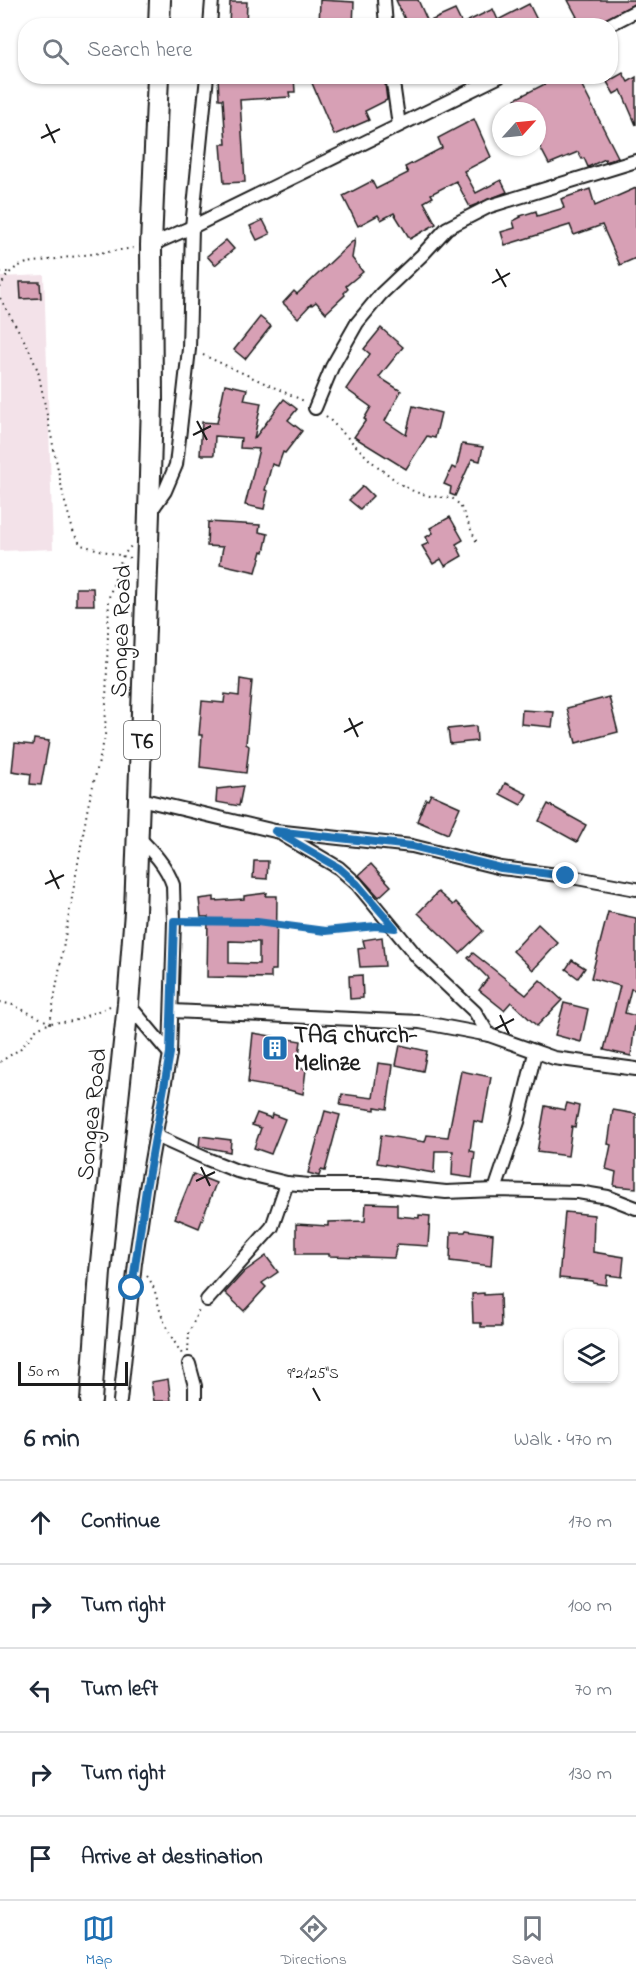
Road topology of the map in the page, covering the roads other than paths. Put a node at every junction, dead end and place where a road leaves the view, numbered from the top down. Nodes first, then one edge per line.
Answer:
1 (160, 0) edge
2 (212, 0) edge
3 (384, 0) edge
4 (636, 11) edge
5 (159, 18) edge
6 (211, 18) edge
7 (385, 18) edge
8 (618, 20) edge
9 (158, 84) edge
10 (206, 84) edge
11 (394, 84) edge
12 (484, 84) edge
13 (399, 125) junction
14 (636, 161) edge
15 (192, 228) junction
16 (151, 245) junction
17 (315, 408) road end
18 (149, 520) junction
19 (140, 799) junction
20 (275, 831) junction
21 (138, 837) junction
22 (636, 889) edge
23 (128, 1004) junction
24 (172, 1011) junction
25 (489, 1035) junction
26 (170, 1053) junction
27 (535, 1053) junction
28 (636, 1069) edge
29 (156, 1136) junction
30 (287, 1183) junction
31 (495, 1190) junction
32 (636, 1208) edge
33 (207, 1300) road end
34 (189, 1364) road end
35 (91, 1401) edge
36 (120, 1401) edge
37 (195, 1401) edge

1 - 5 highway
2 - 6 street
3 - 7 street
4 - 8 street
9 - 16 highway, Songea Road / T6
10 - 15 street
11 - 13 street
12 - 13 street
13 - 15 street
14 - 17 street
15 - 16 street
15 - 18 street
16 - 18 highway, Songea Road / T6
18 - 19 highway, Songea Road / T6
19 - 20 street
19 - 21 highway, Songea Road / T6
20 - 22 street
20 - 25 street
21 - 23 highway, Songea Road / T6
21 - 24 street
23 - 26 street
23 - 35 highway, Songea Road / T6
24 - 25 street
24 - 26 street
25 - 27 street
26 - 29 street
27 - 28 street
27 - 31 street
29 - 30 street
29 - 36 street
30 - 31 street
30 - 33 street
31 - 32 street
34 - 37 street

